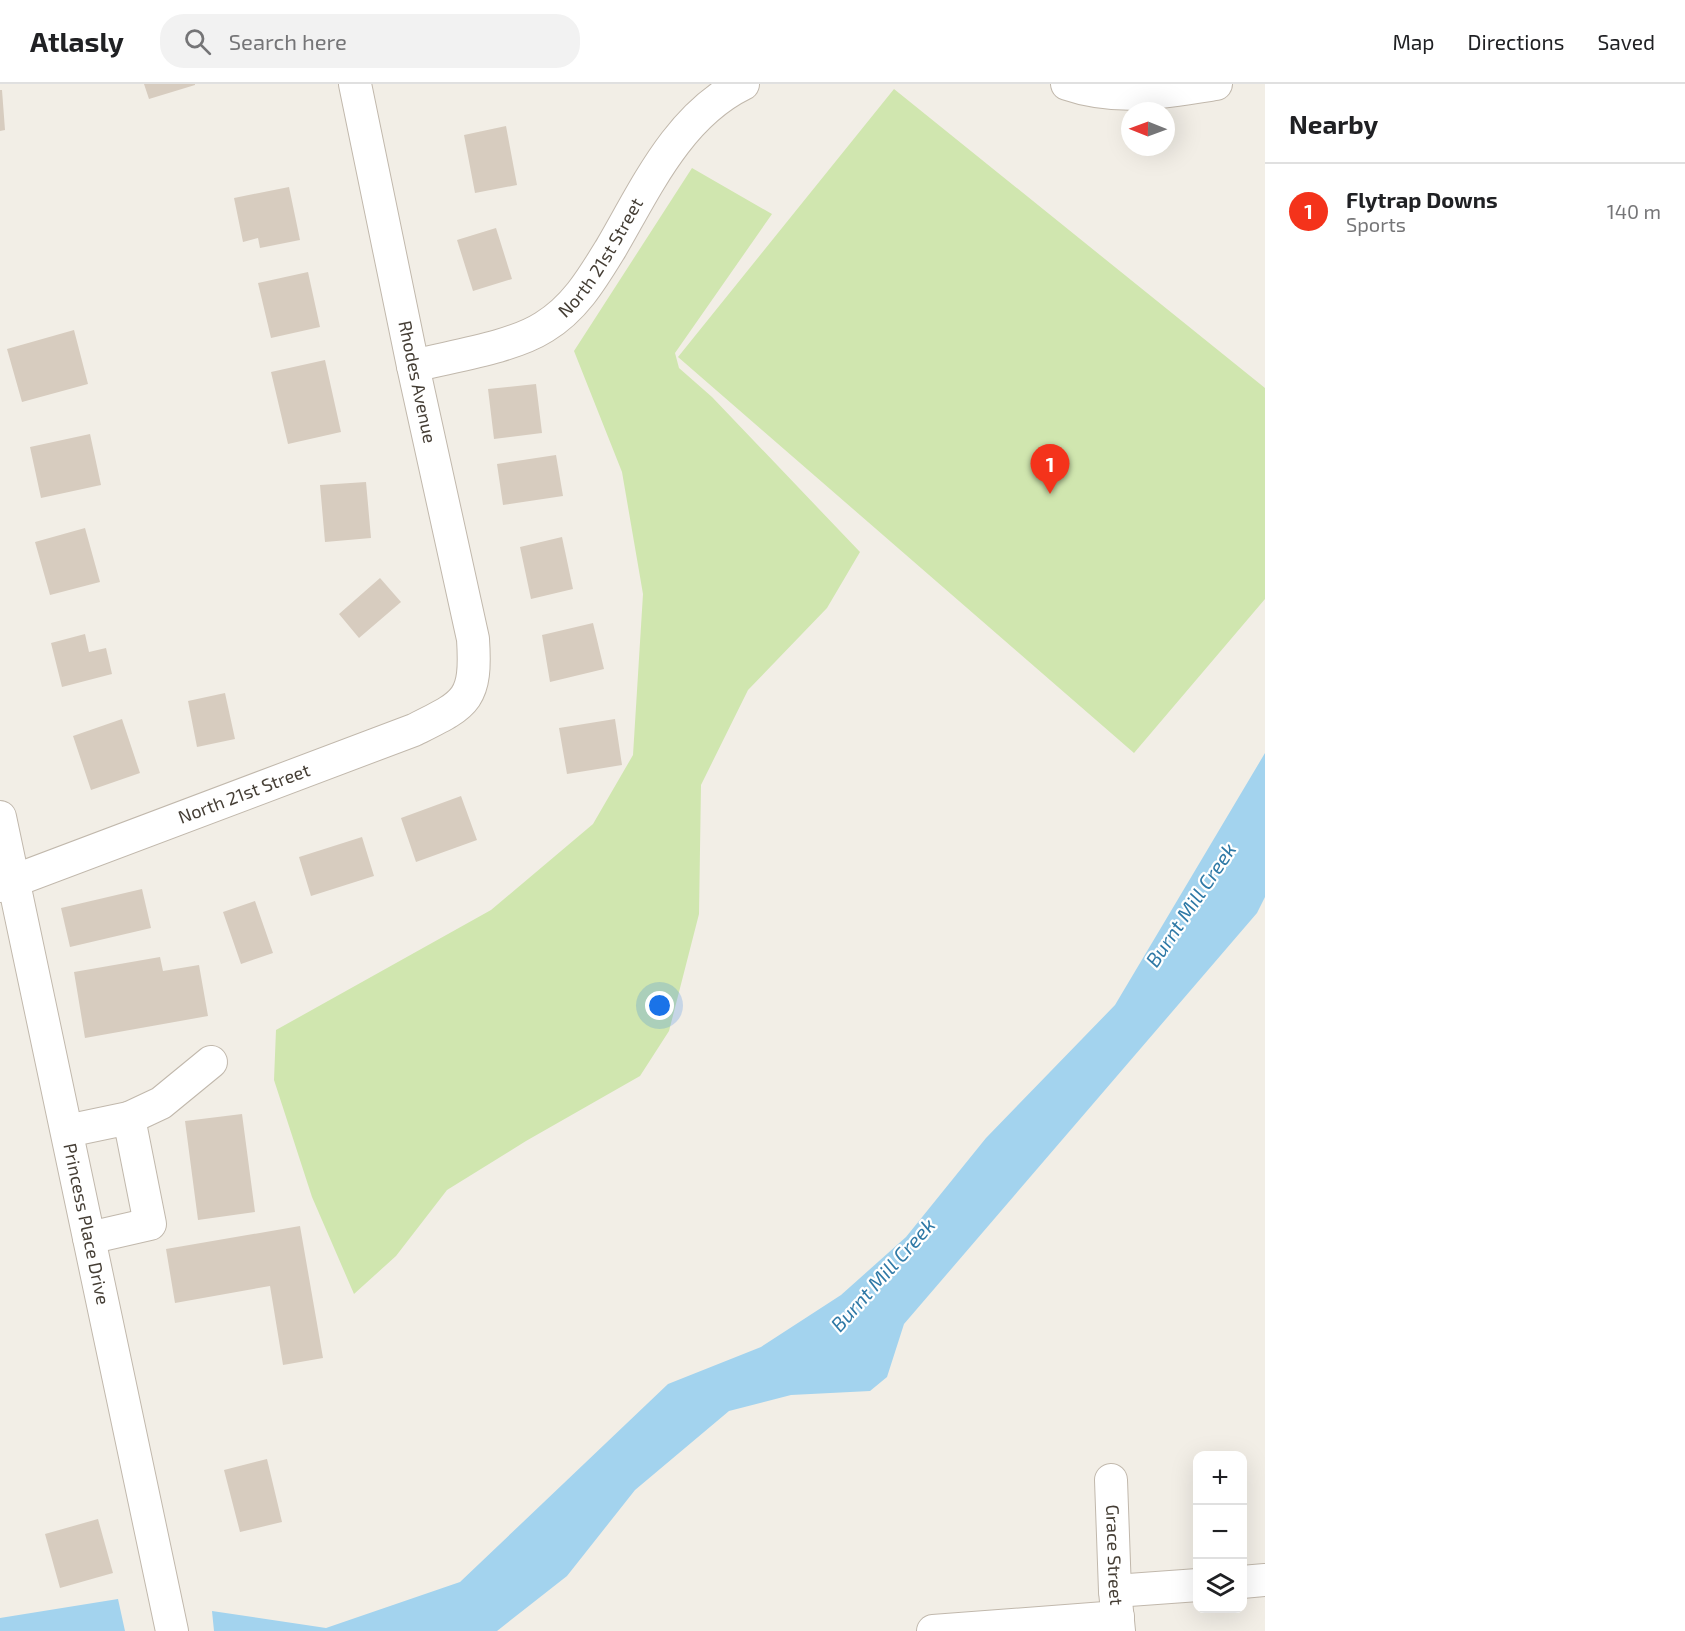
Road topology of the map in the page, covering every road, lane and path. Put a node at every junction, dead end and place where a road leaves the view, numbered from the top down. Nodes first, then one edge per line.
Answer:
1 (355, 84) edge
2 (743, 84) edge
3 (1067, 84) edge
4 (1216, 84) edge
5 (413, 366) junction
6 (473, 681) joint
7 (0, 817) edge
8 (7, 884) edge
9 (211, 1062) dead end
10 (129, 1118) junction
11 (67, 1131) junction
12 (89, 1238) junction
13 (1111, 1480) dead end
14 (1265, 1580) edge
15 (1247, 1582) edge
16 (1193, 1586) edge
17 (1117, 1613) edge
18 (172, 1631) edge
19 (933, 1631) edge

1 - 5 street, Rhodes Avenue
2 - 5 street, North 21st Street
3 - 4 street
5 - 6 street, Rhodes Avenue
6 - 8 street, North 21st Street
7 - 8 street, Princess Place Drive
8 - 11 street, Princess Place Drive
9 - 10 street
10 - 11 street
10 - 12 street
11 - 12 street, Princess Place Drive
12 - 18 street, Princess Place Drive
13 - 17 street, Grace Street
14 - 15 street
16 - 17 street
17 - 19 street

